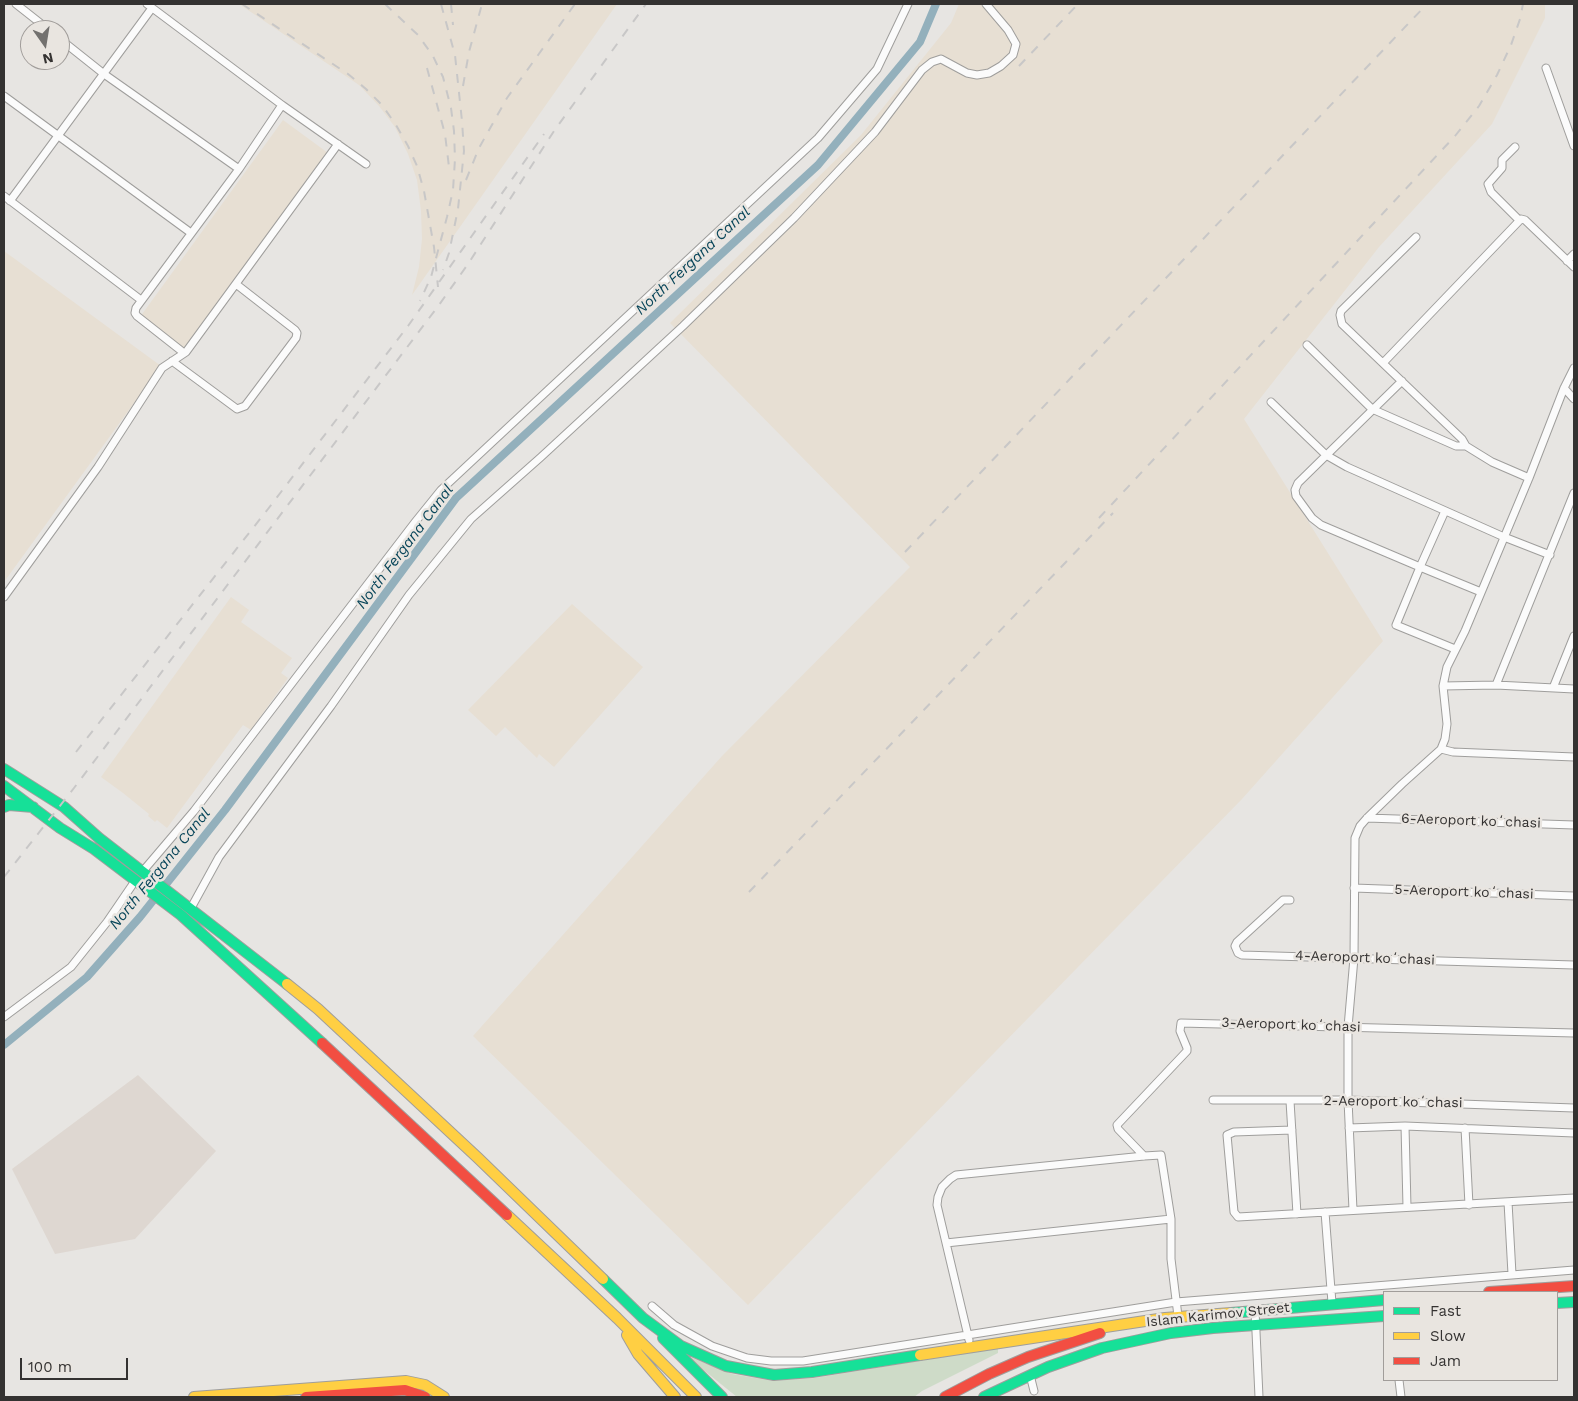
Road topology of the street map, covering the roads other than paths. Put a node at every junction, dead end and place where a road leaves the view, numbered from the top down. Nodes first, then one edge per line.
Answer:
1 (16, 4) edge
2 (908, 4) edge
3 (986, 4) edge
4 (150, 6) edge
5 (36, 20) edge
6 (70, 47) edge
7 (1546, 68) dead end
8 (104, 74) junction
9 (4, 96) edge
10 (282, 105) junction
11 (58, 136) junction
12 (338, 144) junction
13 (1574, 146) edge
14 (1515, 147) dead end
15 (366, 164) dead end
16 (239, 168) junction
17 (4, 196) edge
18 (10, 201) junction
19 (1519, 220) junction
20 (191, 233) junction
21 (1416, 237) dead end
22 (1574, 254) edge
23 (1567, 261) junction
24 (1574, 267) edge
25 (236, 284) junction
26 (141, 300) junction
27 (1307, 344) dead end
28 (184, 354) junction
29 (172, 361) junction
30 (1382, 363) junction
31 (1574, 368) edge
32 (1402, 382) junction
33 (1564, 388) junction
34 (1574, 399) edge
35 (1271, 402) dead end
36 (1372, 409) junction
37 (1466, 446) junction
38 (1326, 455) junction
39 (1529, 478) junction
40 (1574, 493) edge
41 (1446, 511) junction
42 (1504, 536) junction
43 (1550, 555) junction
44 (1420, 567) junction
45 (1481, 592) junction
46 (4, 597) edge
47 (1574, 636) edge
48 (1456, 650) junction
49 (1496, 685) junction
50 (1443, 686) junction
51 (1553, 688) junction
52 (1574, 690) edge
53 (1441, 749) junction
54 (1574, 757) edge
55 (4, 769) edge
56 (4, 786) edge
57 (4, 807) edge
58 (32, 807) junction
59 (1367, 818) junction
60 (1574, 825) edge
61 (145, 873) junction
62 (136, 883) junction
63 (1354, 888) junction
64 (1574, 896) edge
65 (1290, 900) dead end
66 (190, 907) junction
67 (1354, 958) junction
68 (1574, 965) edge
69 (4, 1017) edge
70 (1348, 1027) junction
71 (1574, 1033) edge
72 (1213, 1100) dead end
73 (1348, 1100) junction
74 (1290, 1101) junction
75 (1574, 1108) edge
76 (1405, 1126) junction
77 (1349, 1128) junction
78 (1465, 1128) junction
79 (1292, 1130) junction
80 (1574, 1133) edge
81 (1144, 1156) junction
82 (1574, 1198) edge
83 (1508, 1202) junction
84 (1469, 1205) junction
85 (1407, 1207) junction
86 (1353, 1210) junction
87 (1325, 1212) junction
88 (1297, 1214) junction
89 (1171, 1218) junction
90 (946, 1244) junction
91 (1574, 1270) edge
92 (1512, 1274) junction
93 (1574, 1286) edge
94 (1331, 1289) junction
95 (1502, 1291) edge
96 (1383, 1300) edge
97 (1176, 1302) junction
98 (1574, 1302) edge
99 (1558, 1303) edge
100 (1332, 1304) junction
101 (652, 1306) dead end
102 (1255, 1310) junction
103 (1178, 1316) junction
104 (1383, 1316) edge
105 (617, 1318) junction
106 (643, 1318) junction
107 (1165, 1318) junction
108 (1256, 1325) junction
109 (968, 1336) junction
110 (970, 1347) junction
111 (1030, 1374) junction
112 (1399, 1381) edge
113 (1034, 1391) dead end
114 (194, 1397) edge
115 (306, 1397) edge
116 (425, 1397) edge
117 (444, 1397) edge
118 (675, 1397) edge
119 (696, 1397) edge
120 (722, 1397) edge
121 (945, 1397) edge
122 (984, 1397) edge
123 (1259, 1397) edge
124 (1402, 1397) edge

1 - 5 street
2 - 61 street
3 - 66 street
4 - 8 street
4 - 10 street
6 - 8 street
7 - 13 street
8 - 11 street
8 - 16 street
9 - 11 street
10 - 12 street
10 - 16 street
11 - 18 street
11 - 20 street
12 - 15 street
12 - 25 street
14 - 19 street
16 - 20 street
17 - 18 street
18 - 26 street
19 - 23 street
19 - 30 street
20 - 26 street
21 - 30 street
22 - 23 street
23 - 24 street
25 - 28 street
25 - 29 street
26 - 28 street
27 - 36 street
28 - 29 street
29 - 46 street
30 - 32 street
31 - 33 street
32 - 36 street
32 - 37 street
33 - 34 street
33 - 39 street
35 - 38 street
36 - 37 street
36 - 38 street
37 - 39 street
38 - 41 street
38 - 44 street
39 - 42 street
40 - 43 street
41 - 42 street
41 - 44 street
42 - 43 street
42 - 45 street
43 - 49 street
44 - 45 street
44 - 48 street
45 - 48 street
47 - 51 street
48 - 50 street
49 - 50 street
49 - 51 street
50 - 53 street
51 - 52 street
53 - 54 street
53 - 59 street
55 - 61 main road
56 - 58 main road
57 - 58 main road
58 - 62 main road
59 - 60 street, 6-Aeroport koʻchasi
59 - 63 street
61 - 66 main road
62 - 69 street
62 - 105 main road
63 - 64 street, 5-Aeroport koʻchasi
63 - 67 street
65 - 67 street, 4-Aeroport koʻchasi
66 - 106 main road
67 - 68 street, 4-Aeroport koʻchasi
67 - 70 street
70 - 71 street, 3-Aeroport koʻchasi
70 - 73 street
70 - 81 street, 3-Aeroport koʻchasi
72 - 74 street, 2-Aeroport koʻchasi
73 - 74 street, 2-Aeroport koʻchasi
73 - 75 street, 2-Aeroport koʻchasi
73 - 77 street
74 - 79 street
76 - 77 street
76 - 78 street
76 - 85 street
77 - 86 street
78 - 80 street
78 - 84 street
79 - 88 street
79 - 88 street
81 - 89 street
81 - 90 street
82 - 83 street
83 - 84 street
83 - 92 street
84 - 85 street
85 - 86 street
86 - 87 street
87 - 88 street
87 - 94 street
89 - 90 street
89 - 97 street
90 - 109 street
91 - 92 street
92 - 94 street
93 - 95 main road
94 - 97 street
94 - 100 street
96 - 100 main road, Islam Karimov Street
97 - 103 street
97 - 109 street
98 - 99 main road
100 - 102 main road, Islam Karimov Street
101 - 109 street
102 - 103 main road, Islam Karimov Street
102 - 108 street
103 - 107 main road, Islam Karimov Street
104 - 108 main road, Islam Karimov Street
105 - 118 main road
105 - 119 main road
106 - 110 main road
106 - 120 main road
107 - 110 main road
107 - 121 main road, Islam Karimov Street
108 - 111 main road, Islam Karimov Street
108 - 123 street
109 - 110 street
111 - 113 street
111 - 122 main road, Islam Karimov Street
112 - 124 street
114 - 117 main road
115 - 116 main road

